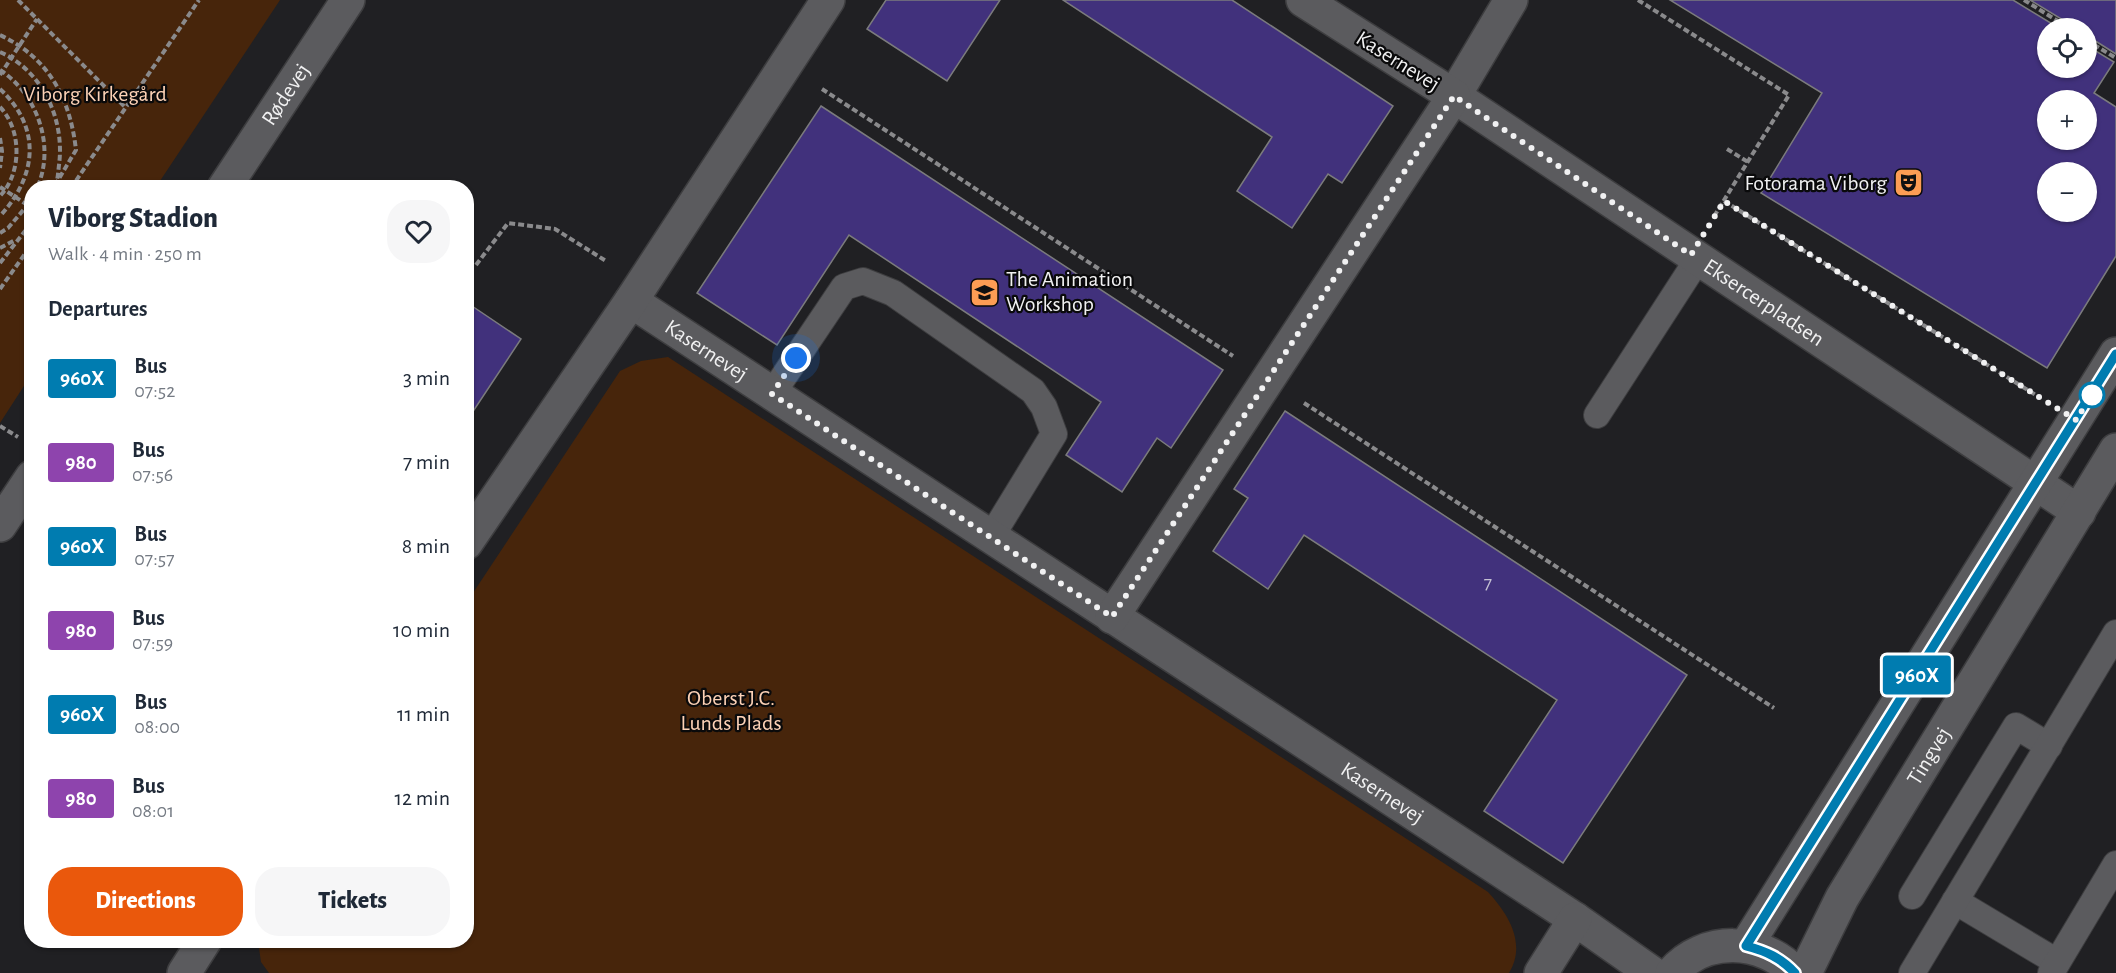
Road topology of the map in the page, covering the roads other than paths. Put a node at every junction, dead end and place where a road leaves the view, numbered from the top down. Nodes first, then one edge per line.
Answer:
1 (348, 0) edge
2 (828, 0) edge
3 (1303, 0) edge
4 (1511, 0) edge
5 (1454, 96) junction
6 (229, 180) edge
7 (1695, 257) junction
8 (637, 292) junction
9 (2116, 354) edge
10 (772, 394) junction
11 (1597, 415) dead end
12 (2116, 450) edge
13 (2037, 485) junction
14 (24, 489) edge
15 (2079, 512) junction
16 (0, 525) edge
17 (474, 531) edge
18 (991, 537) junction
19 (1112, 617) junction
20 (2116, 633) edge
21 (2049, 746) junction
22 (2116, 864) edge
23 (1912, 896) dead end
24 (1955, 901) junction
25 (1575, 920) junction
26 (1746, 946) junction
27 (2054, 968) edge
28 (1541, 973) edge
29 (1652, 973) edge
30 (1672, 973) edge
31 (1795, 973) edge
32 (1805, 973) edge
33 (1912, 973) edge

1 - 6 street, Rødevej
2 - 8 street
3 - 5 street, Kasernevej
4 - 5 street
5 - 7 street, Eksercerpladsen
5 - 19 street, Kasernevej
7 - 11 lane
7 - 13 street, Eksercerpladsen
8 - 10 street, Kasernevej
8 - 17 street
9 - 13 street
10 - 18 street, Kasernevej
10 - 18 lane
12 - 15 street, Tingvej
13 - 15 street, Eksercerpladsen
13 - 26 street
14 - 16 street
15 - 32 street, Tingvej
18 - 19 street, Kasernevej
19 - 25 street, Kasernevej
20 - 21 lane
21 - 23 lane
21 - 24 lane
22 - 27 lane
24 - 27 lane
24 - 33 lane
25 - 28 street
25 - 29 street, Kasernevej
26 - 30 street
26 - 31 street

